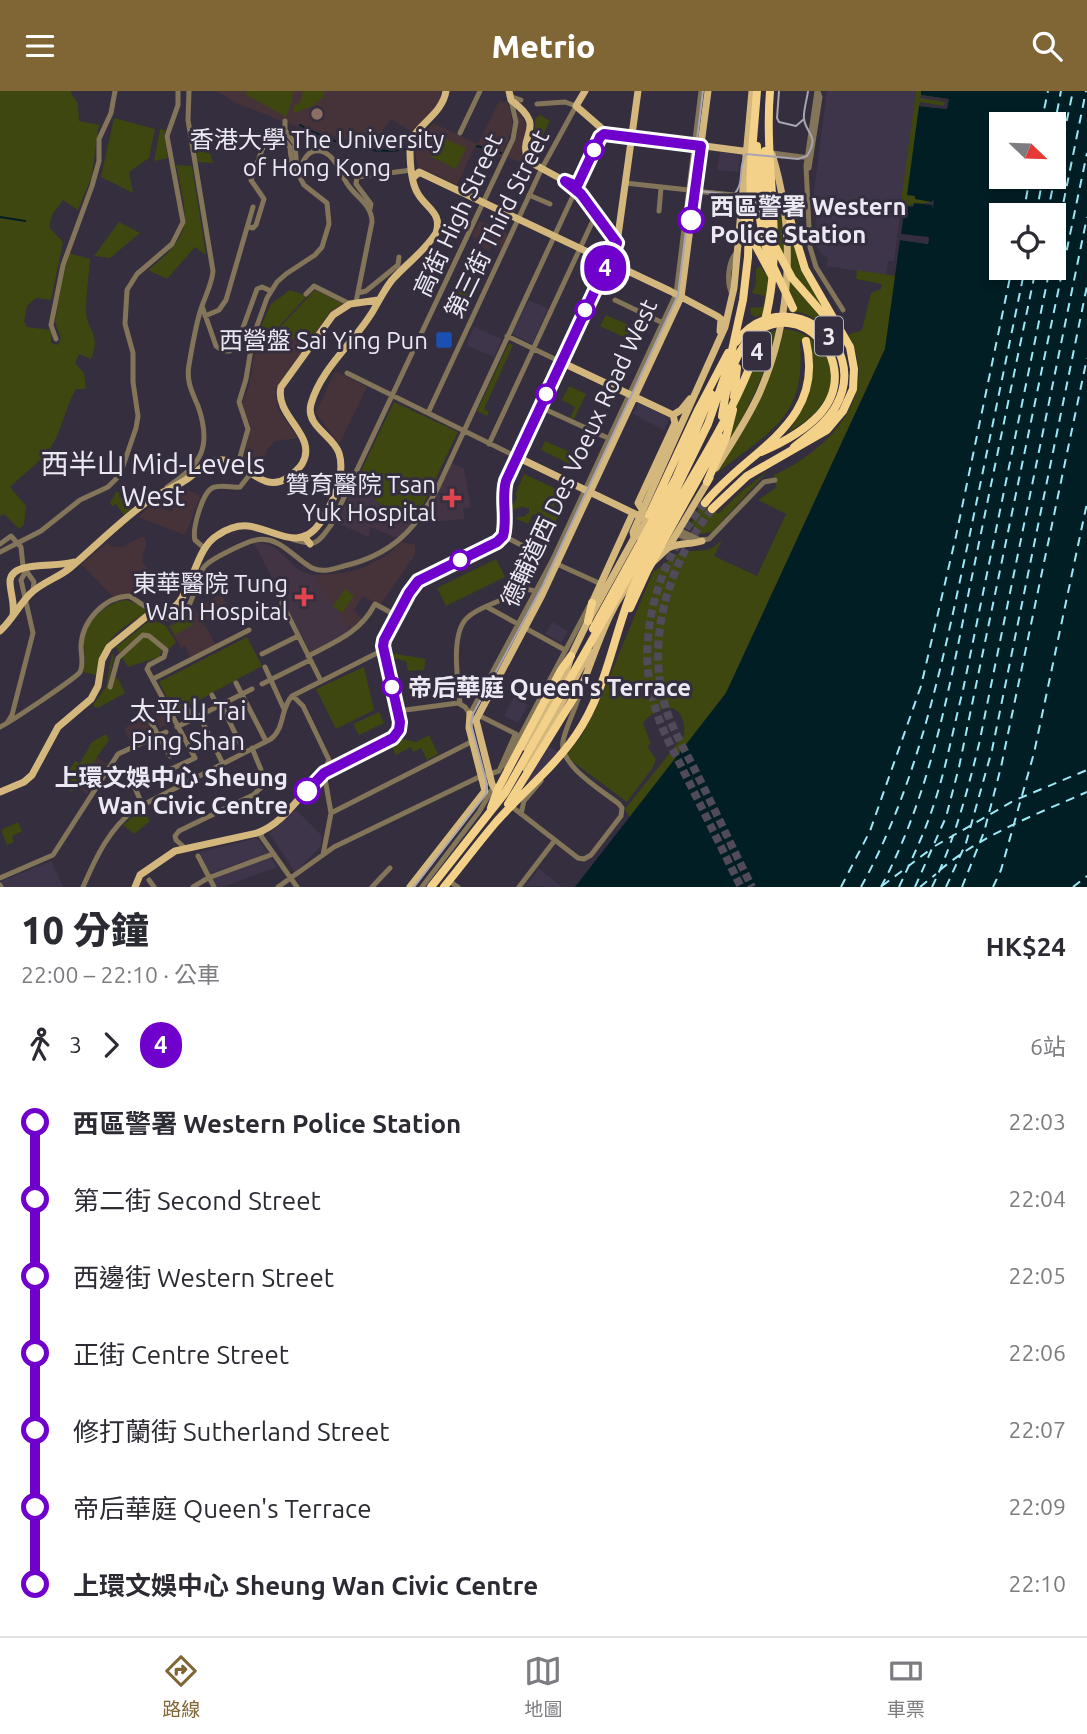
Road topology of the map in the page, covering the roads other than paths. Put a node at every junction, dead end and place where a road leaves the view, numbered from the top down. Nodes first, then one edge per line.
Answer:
1 (115, 91) edge
2 (178, 91) edge
3 (189, 91) edge
4 (446, 91) edge
5 (480, 91) edge
6 (585, 91) edge
7 (638, 91) edge
8 (701, 91) edge
9 (708, 91) edge
10 (755, 91) edge
11 (768, 91) edge
12 (510, 96) edge
13 (521, 100) dead end
14 (537, 104) dead end
15 (576, 106) junction
16 (756, 108) junction
17 (767, 120) junction
18 (285, 121) dead end
19 (460, 133) dead end
20 (607, 133) junction
21 (632, 137) junction
22 (698, 145) junction
23 (746, 151) junction
24 (772, 153) junction
25 (809, 158) junction
26 (541, 170) junction
27 (297, 172) junction
28 (415, 174) junction
29 (565, 181) junction
30 (580, 181) junction
31 (625, 183) junction
32 (661, 188) junction
33 (692, 190) junction
34 (581, 194) junction
35 (529, 195) junction
36 (783, 196) junction
37 (743, 199) junction
38 (484, 204) junction
39 (550, 204) dead end
40 (253, 207) dead end
41 (370, 209) junction
42 (763, 210) junction
43 (659, 211) dead end
44 (596, 214) junction
45 (518, 220) junction
46 (249, 227) junction
47 (554, 237) junction
48 (617, 243) junction
49 (580, 249) junction
50 (737, 252) junction
51 (399, 257) dead end
52 (608, 262) junction
53 (627, 271) junction
54 (271, 291) junction
55 (730, 291) junction
56 (358, 293) junction
57 (306, 294) dead end
58 (625, 296) dead end
59 (678, 296) junction
60 (789, 298) junction
61 (615, 300) dead end
62 (356, 303) junction
63 (622, 304) junction
64 (202, 306) junction
65 (373, 308) junction
66 (793, 308) dead end
67 (843, 310) dead end
68 (205, 316) junction
69 (665, 324) junction
70 (211, 332) junction
71 (507, 336) junction
72 (195, 337) junction
73 (56, 339) dead end
74 (719, 339) junction
75 (806, 341) dead end
76 (850, 347) junction
77 (534, 349) junction
78 (740, 355) junction
79 (561, 362) junction
80 (347, 373) dead end
81 (716, 378) junction
82 (695, 393) junction
83 (393, 396) junction
84 (632, 396) junction
85 (540, 407) junction
86 (428, 413) junction
87 (673, 415) junction
88 (463, 431) junction
89 (612, 440) junction
90 (489, 444) junction
91 (794, 447) junction
92 (761, 451) junction
93 (517, 457) junction
94 (238, 464) junction
95 (251, 473) junction
96 (775, 481) dead end
97 (707, 482) junction
98 (588, 491) junction
99 (148, 501) junction
100 (705, 503) tunnel mouth
101 (712, 509) tunnel mouth
102 (642, 515) junction
103 (678, 532) junction
104 (503, 536) junction
105 (298, 538) junction
106 (702, 541) junction
107 (0, 544) edge
108 (310, 544) junction
109 (203, 547) junction
110 (668, 548) junction
111 (0, 552) edge
112 (542, 556) dead end
113 (78, 560) junction
114 (557, 564) junction
115 (33, 566) junction
116 (48, 573) junction
117 (12, 574) junction
118 (21, 580) junction
119 (601, 584) junction
120 (33, 591) junction
121 (536, 592) junction
122 (13, 597) junction
123 (23, 602) junction
124 (282, 603) dead end
125 (593, 603) junction
126 (487, 607) junction
127 (168, 609) junction
128 (156, 612) junction
129 (287, 614) junction
130 (397, 616) junction
131 (12, 617) junction
132 (175, 618) junction
133 (279, 618) dead end
134 (588, 621) junction
135 (522, 626) junction
136 (246, 629) dead end
137 (0, 631) edge
138 (298, 636) junction
139 (383, 650) junction
140 (568, 653) junction
141 (592, 653) junction
142 (262, 654) dead end
143 (582, 656) junction
144 (309, 658) junction
145 (265, 667) dead end
146 (153, 678) junction
147 (270, 680) junction
148 (321, 681) junction
149 (236, 683) dead end
150 (583, 683) junction
151 (602, 683) junction
152 (262, 684) dead end
153 (110, 687) dead end
154 (252, 689) dead end
155 (242, 694) junction
156 (212, 695) dead end
157 (292, 696) junction
158 (460, 703) junction
159 (187, 708) dead end
160 (221, 708) junction
161 (284, 709) junction
162 (398, 711) junction
163 (474, 714) junction
164 (148, 717) dead end
165 (193, 719) junction
166 (203, 723) dead end
167 (3, 726) edge
168 (178, 727) junction
169 (166, 732) dead end
170 (518, 734) junction
171 (159, 735) junction
172 (266, 741) junction
173 (473, 741) junction
174 (252, 748) junction
175 (244, 752) junction
176 (170, 757) dead end
177 (568, 762) junction
178 (223, 764) junction
179 (324, 773) junction
180 (486, 776) junction
181 (508, 782) junction
182 (496, 791) junction
183 (0, 792) edge
184 (529, 795) junction
185 (506, 802) junction
186 (142, 804) junction
187 (489, 811) junction
188 (331, 813) junction
189 (521, 814) junction
190 (497, 821) junction
191 (262, 832) junction
192 (555, 840) junction
193 (326, 842) junction
194 (334, 847) junction
195 (185, 848) junction
196 (273, 853) junction
197 (323, 855) junction
198 (198, 856) dead end
199 (390, 868) dead end
200 (0, 878) edge
201 (208, 878) junction
202 (290, 879) junction
203 (149, 880) dead end
204 (446, 885) edge
205 (432, 886) edge
206 (83, 887) edge
207 (135, 887) edge
208 (154, 887) edge
209 (193, 887) edge
210 (214, 887) edge
211 (278, 887) edge
212 (297, 887) edge
213 (372, 887) edge
214 (410, 887) edge
215 (422, 887) edge
216 (458, 887) edge
217 (519, 887) edge

1 - 73 street
2 - 111 street
3 - 64 street
4 - 28 main road
5 - 19 street
6 - 15 main road, 第三街 Third Street
7 - 21 main road
8 - 22 street, 德輔道西 Des Voeux Road West
9 - 22 main road, 德輔道西 Des Voeux Road West
10 - 16 highway, 4
10 - 23 main road
11 - 17 highway, 4
11 - 24 main road
12 - 13 street
12 - 26 main road
12 - 38 street, 高街 High Street
14 - 15 street
15 - 20 main road
15 - 26 street, 第三街 Third Street
16 - 42 highway, 3
16 - 143 highway, 4
17 - 42 highway, 3
17 - 151 highway, 4
18 - 27 street
20 - 21 main road
20 - 30 main road
21 - 22 main road
21 - 31 main road
22 - 23 main road
22 - 33 main road, 德輔道西 Des Voeux Road West
23 - 24 main road
23 - 37 main road
24 - 25 street
24 - 36 main road
25 - 25 street
25 - 67 street
26 - 29 main road
26 - 35 street, 第三街 Third Street
27 - 41 street
27 - 46 street
27 - 54 street
28 - 38 main road
28 - 41 street
28 - 65 main road
29 - 30 main road
29 - 34 main road
30 - 34 main road
31 - 32 street
31 - 48 main road
32 - 33 street
32 - 43 street
33 - 37 street
33 - 59 main road, 德輔道西 Des Voeux Road West
34 - 44 main road
34 - 47 street
35 - 39 street
35 - 45 street, 第三街 Third Street
36 - 76 highway, 3
36 - 97 main road
37 - 50 main road
37 - 60 highway
38 - 45 main road
38 - 83 street, 高街 High Street
40 - 46 street
41 - 56 street
42 - 60 highway, 3
42 - 76 highway, 3
44 - 48 main road
44 - 49 street
45 - 47 main road
45 - 86 street, 第三街 Third Street
46 - 68 street
47 - 49 main road
47 - 71 street
48 - 52 main road
48 - 53 main road
49 - 52 main road
49 - 77 street
50 - 55 main road
50 - 55 street
51 - 56 street
52 - 53 main road
52 - 79 main road
53 - 59 main road
54 - 70 street
54 - 94 street
55 - 74 main road
56 - 62 street
57 - 62 street
58 - 63 street
59 - 69 main road, 德輔道西 Des Voeux Road West
59 - 74 main road
60 - 66 highway, 3
61 - 63 street
62 - 65 main road
62 - 95 main road
63 - 69 street
64 - 68 street
64 - 72 street
65 - 105 main road
68 - 70 street
69 - 84 main road, 德輔道西 Des Voeux Road West
70 - 72 street
71 - 77 street
71 - 88 street
72 - 99 street
74 - 82 main road
75 - 92 highway, 3
76 - 91 highway, 3
77 - 79 street
77 - 90 street
78 - 92 highway, 3
78 - 97 highway
78 - 151 highway
79 - 84 main road
79 - 85 main road
80 - 83 street
81 - 91 highway, 3
81 - 102 highway
81 - 143 highway
82 - 87 main road
82 - 102 main road
83 - 86 street
83 - 108 street, 高街 High Street
84 - 87 main road
84 - 89 main road, 德輔道西 Des Voeux Road West
85 - 89 street
85 - 93 main road
86 - 88 street
87 - 102 main road
88 - 90 street
88 - 132 street
89 - 98 main road, 德輔道西 Des Voeux Road West
90 - 93 street
91 - 101 highway, 3
92 - 100 highway, 3
93 - 98 main road
93 - 104 main road
94 - 95 main road
94 - 99 main road
95 - 109 street
96 - 106 street
97 - 103 main road
98 - 102 main road
98 - 114 main road, 德輔道西 Des Voeux Road West
98 - 121 street, 德輔道西 Des Voeux Road West
99 - 113 main road
102 - 103 main road
102 - 119 main road
102 - 134 main road
103 - 106 street
103 - 110 main road
104 - 112 street
104 - 130 main road
105 - 108 main road
105 - 108 street
105 - 109 main road
106 - 110 main road
107 - 120 street
109 - 127 main road
110 - 141 main road
113 - 116 main road
113 - 116 main road
114 - 119 street
114 - 135 main road, 德輔道西 Des Voeux Road West
115 - 116 main road
115 - 117 main road
115 - 118 street
116 - 120 main road
117 - 118 street
117 - 122 main road
118 - 167 street
119 - 125 main road
120 - 123 main road
121 - 126 street
121 - 135 street, 德輔道西 Des Voeux Road West
122 - 123 main road
122 - 131 main road
123 - 131 main road
124 - 129 street
125 - 134 highway
125 - 140 street
126 - 135 street
126 - 158 street
127 - 128 main road
127 - 132 street
128 - 132 street
128 - 167 street
128 - 183 main road
129 - 133 street
129 - 138 street
130 - 139 main road
130 - 144 street
131 - 137 main road
134 - 140 main road
135 - 140 street
135 - 163 main road, 德輔道西 Des Voeux Road West
136 - 146 street
138 - 142 street
138 - 144 street
139 - 148 street
139 - 162 main road
140 - 170 street
140 - 181 main road
140 - 187 highway
141 - 150 main road
141 - 185 main road
143 - 187 highway, 4
144 - 147 street
144 - 148 street
145 - 147 street
146 - 153 street
146 - 168 street
147 - 152 street
147 - 161 street
148 - 157 street
149 - 155 street
150 - 177 street
150 - 190 highway
151 - 190 highway, 4
154 - 155 street
155 - 160 street
155 - 172 street
156 - 160 street
157 - 161 street
157 - 179 street
158 - 162 street
158 - 163 street
159 - 165 street
160 - 165 street
160 - 175 street
161 - 172 street
162 - 179 main road
163 - 170 street
163 - 173 main road
163 - 180 main road
164 - 171 street
165 - 168 street
166 - 178 street
168 - 186 street
169 - 171 street
170 - 180 street
170 - 181 street
171 - 176 street
171 - 200 street
172 - 174 street
173 - 180 main road
173 - 188 street
174 - 175 street
174 - 195 street
175 - 178 street
177 - 184 street
177 - 192 street
178 - 186 street
179 - 188 street
179 - 191 main road
180 - 182 main road
180 - 194 street
180 - 214 main road
181 - 182 main road
182 - 185 main road
182 - 205 main road
182 - 215 street
184 - 185 street
184 - 189 street
185 - 189 street
185 - 204 main road
186 - 206 street
187 - 205 highway, 4
188 - 193 street
189 - 192 street
190 - 204 highway, 4
191 - 195 main road
191 - 196 street
192 - 217 street
193 - 194 street
193 - 197 street
194 - 197 street
195 - 207 main road
196 - 201 street
196 - 202 street
197 - 202 street
198 - 201 street
199 - 213 street
201 - 209 street
201 - 210 street
202 - 211 street
202 - 212 street
203 - 208 street
204 - 205 main road
204 - 216 street

